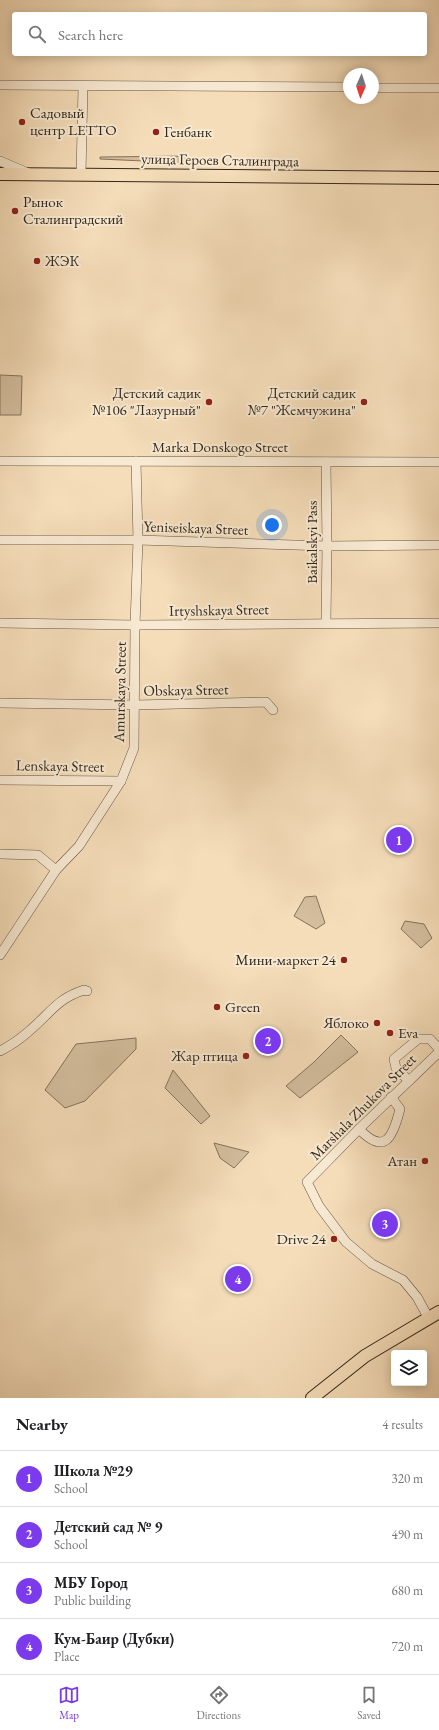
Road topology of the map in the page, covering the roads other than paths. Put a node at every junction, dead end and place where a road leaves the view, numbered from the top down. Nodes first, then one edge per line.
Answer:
1 (0, 85) edge
2 (83, 86) junction
3 (343, 87) edge
4 (379, 88) edge
5 (439, 88) edge
6 (0, 161) edge
7 (30, 173) junction
8 (0, 174) edge
9 (81, 174) junction
10 (439, 178) edge
11 (0, 461) edge
12 (136, 461) junction
13 (326, 462) junction
14 (439, 462) edge
15 (0, 540) edge
16 (138, 540) junction
17 (439, 545) edge
18 (327, 546) junction
19 (326, 622) junction
20 (439, 622) edge
21 (0, 623) edge
22 (135, 625) junction
23 (0, 703) edge
24 (135, 705) junction
25 (273, 710) dead end
26 (0, 780) edge
27 (121, 781) junction
28 (0, 854) edge
29 (56, 870) junction
30 (0, 955) edge
31 (86, 991) dead end
32 (439, 1049) edge
33 (0, 1051) edge
34 (439, 1052) edge
35 (409, 1080) junction
36 (392, 1097) junction
37 (359, 1128) junction
38 (434, 1315) edge
39 (312, 1398) edge

1 - 2 street
2 - 3 street
2 - 9 street
4 - 5 street
6 - 7 street
7 - 8 main road, улица Героев Сталинграда
7 - 9 main road, улица Героев Сталинграда
9 - 10 main road, улица Героев Сталинграда
11 - 12 street, Marka Donskogo Street
12 - 13 street, Marka Donskogo Street
12 - 16 street, Amurskaya Street
13 - 14 street, Marka Donskogo Street
13 - 18 street, Baikalskyi Pass
15 - 16 street, Yeniseiskaya Street
16 - 18 street, Yeniseiskaya Street
16 - 22 street, Amurskaya Street
17 - 18 street, Yeniseiskaya Street
18 - 19 street, Baikalskyi Pass
19 - 20 street, Irtyshskaya Street
19 - 22 street, Irtyshskaya Street
21 - 22 street, Irtyshskaya Street
22 - 24 street, Amurskaya Street
23 - 24 street, Obskaya Street
24 - 25 street, Obskaya Street
24 - 27 street, Amurskaya Street
26 - 27 street, Lenskaya Street
27 - 29 street, Amurskaya Street
28 - 29 street
29 - 30 street, Amurskaya Street
31 - 33 street
32 - 35 street
34 - 35 street, Marshala Zhukova Street
35 - 36 street, Marshala Zhukova Street
36 - 37 street, Marshala Zhukova Street
36 - 37 street
37 - 38 street, Marshala Zhukova Street
38 - 39 main road

